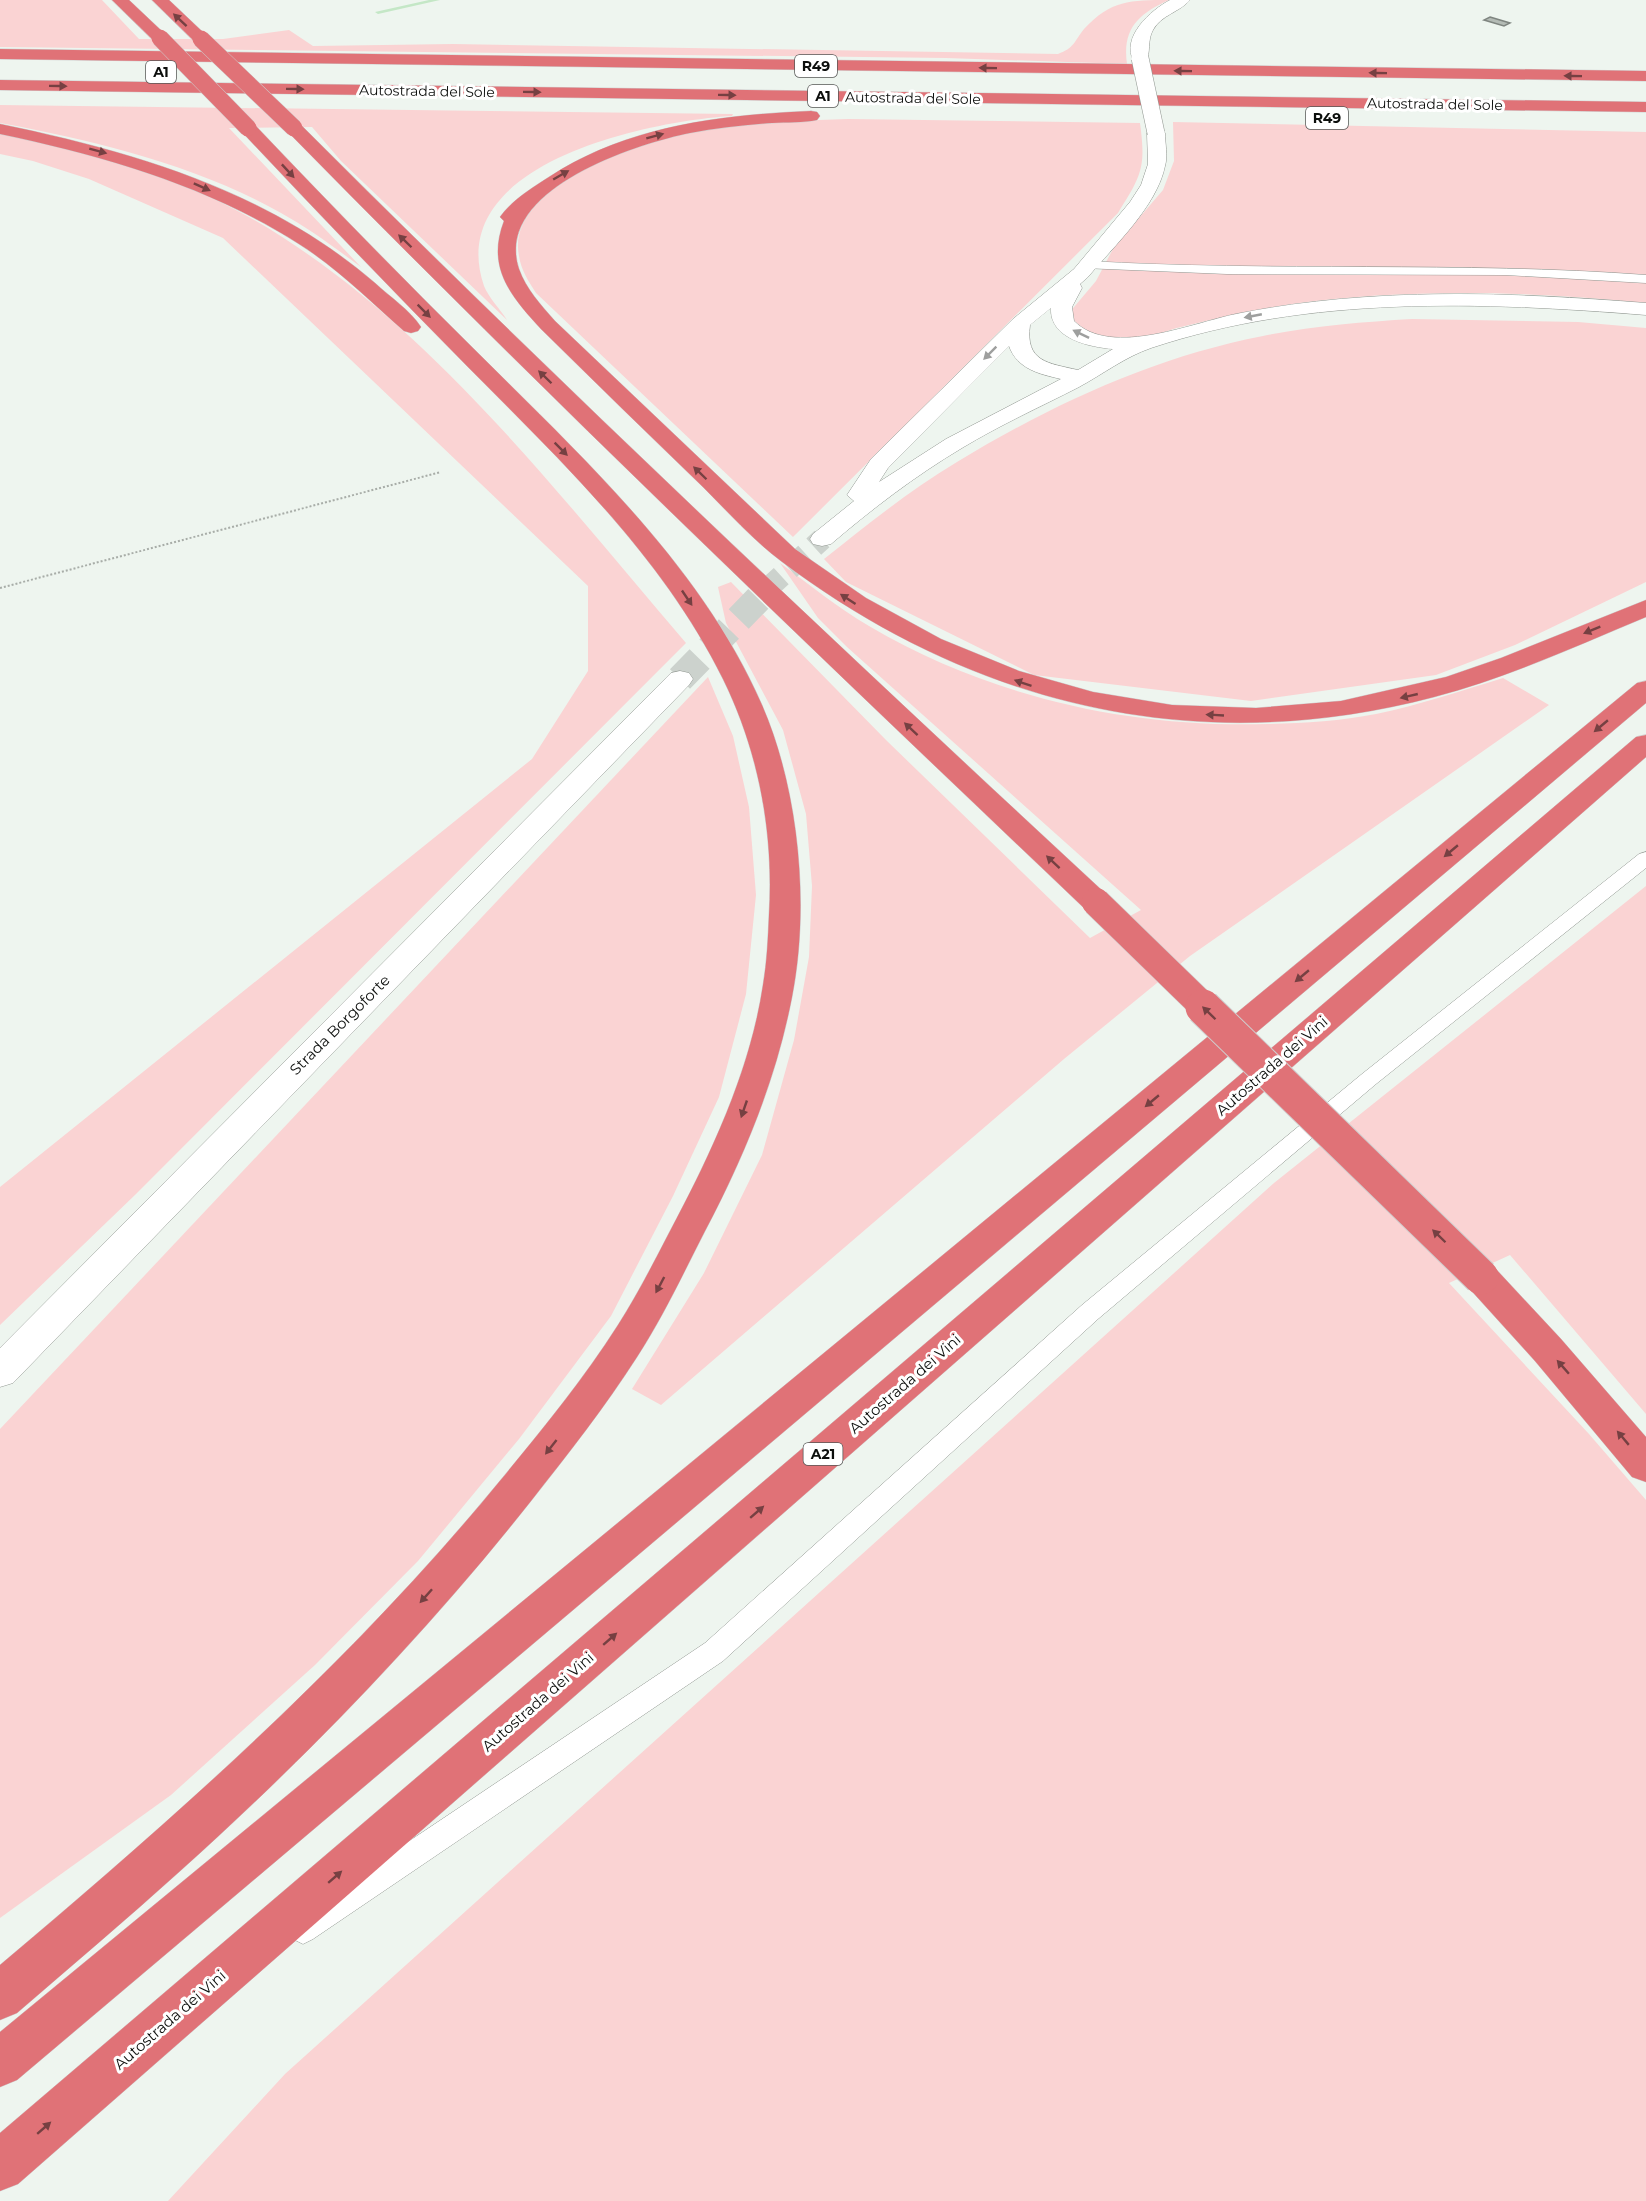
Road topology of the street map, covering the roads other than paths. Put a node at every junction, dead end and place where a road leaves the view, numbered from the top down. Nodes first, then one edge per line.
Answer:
1 (120, 0) edge
2 (160, 0) edge
3 (1182, 0) edge
4 (0, 54) edge
5 (0, 70) edge
6 (1641, 76) edge
7 (0, 85) edge
8 (1646, 91) edge
9 (201, 105) dead end
10 (1646, 107) edge
11 (1008, 113) junction
12 (942, 115) dead end
13 (825, 116) dead end
14 (1646, 122) edge
15 (0, 129) edge
16 (526, 201) junction
17 (1080, 275) junction
18 (1646, 279) edge
19 (1646, 309) edge
20 (1646, 320) edge
21 (1020, 323) junction
22 (1052, 340) dead end
23 (1159, 340) junction
24 (1070, 352) dead end
25 (1080, 377) junction
26 (847, 517) junction
27 (692, 521) junction
28 (822, 539) tunnel mouth
29 (644, 542) junction
30 (1646, 608) edge
31 (680, 679) tunnel mouth
32 (1646, 689) edge
33 (1646, 742) edge
34 (1646, 858) edge
35 (0, 1372) edge
36 (1646, 1465) edge
37 (0, 1996) edge
38 (176, 2015) junction
39 (0, 2063) edge
40 (0, 2166) edge

1 -> 29 highway, bridge
27 -> 2 highway, bridge
3 - 17 main road, bridge
6 -> 4 highway, R49
5 - 8 highway, Autostrada del Sole / A1
7 -> 10 highway, Autostrada del Sole / A1
9 - 11 highway, R49
11 - 12 highway
11 - 14 highway, R49
16 -> 13 highway
15 -> 29 highway
16 - 27 highway
30 -> 16 highway
17 - 18 lane
17 - 21 main road
17 - 22 main road
23 -> 17 main road
19 -> 23 main road
20 - 25 main road
21 - 25 main road
21 -> 26 main road
23 - 25 main road
24 - 25 main road
25 - 26 main road
26 - 28 main road
36 -> 27 highway, bridge
29 -> 37 highway
31 - 35 main road, Strada Borgoforte
32 -> 39 highway
38 -> 33 highway, Autostrada dei Vini / A21
34 - 38 lane
40 -> 38 highway, Autostrada dei Vini / A21

